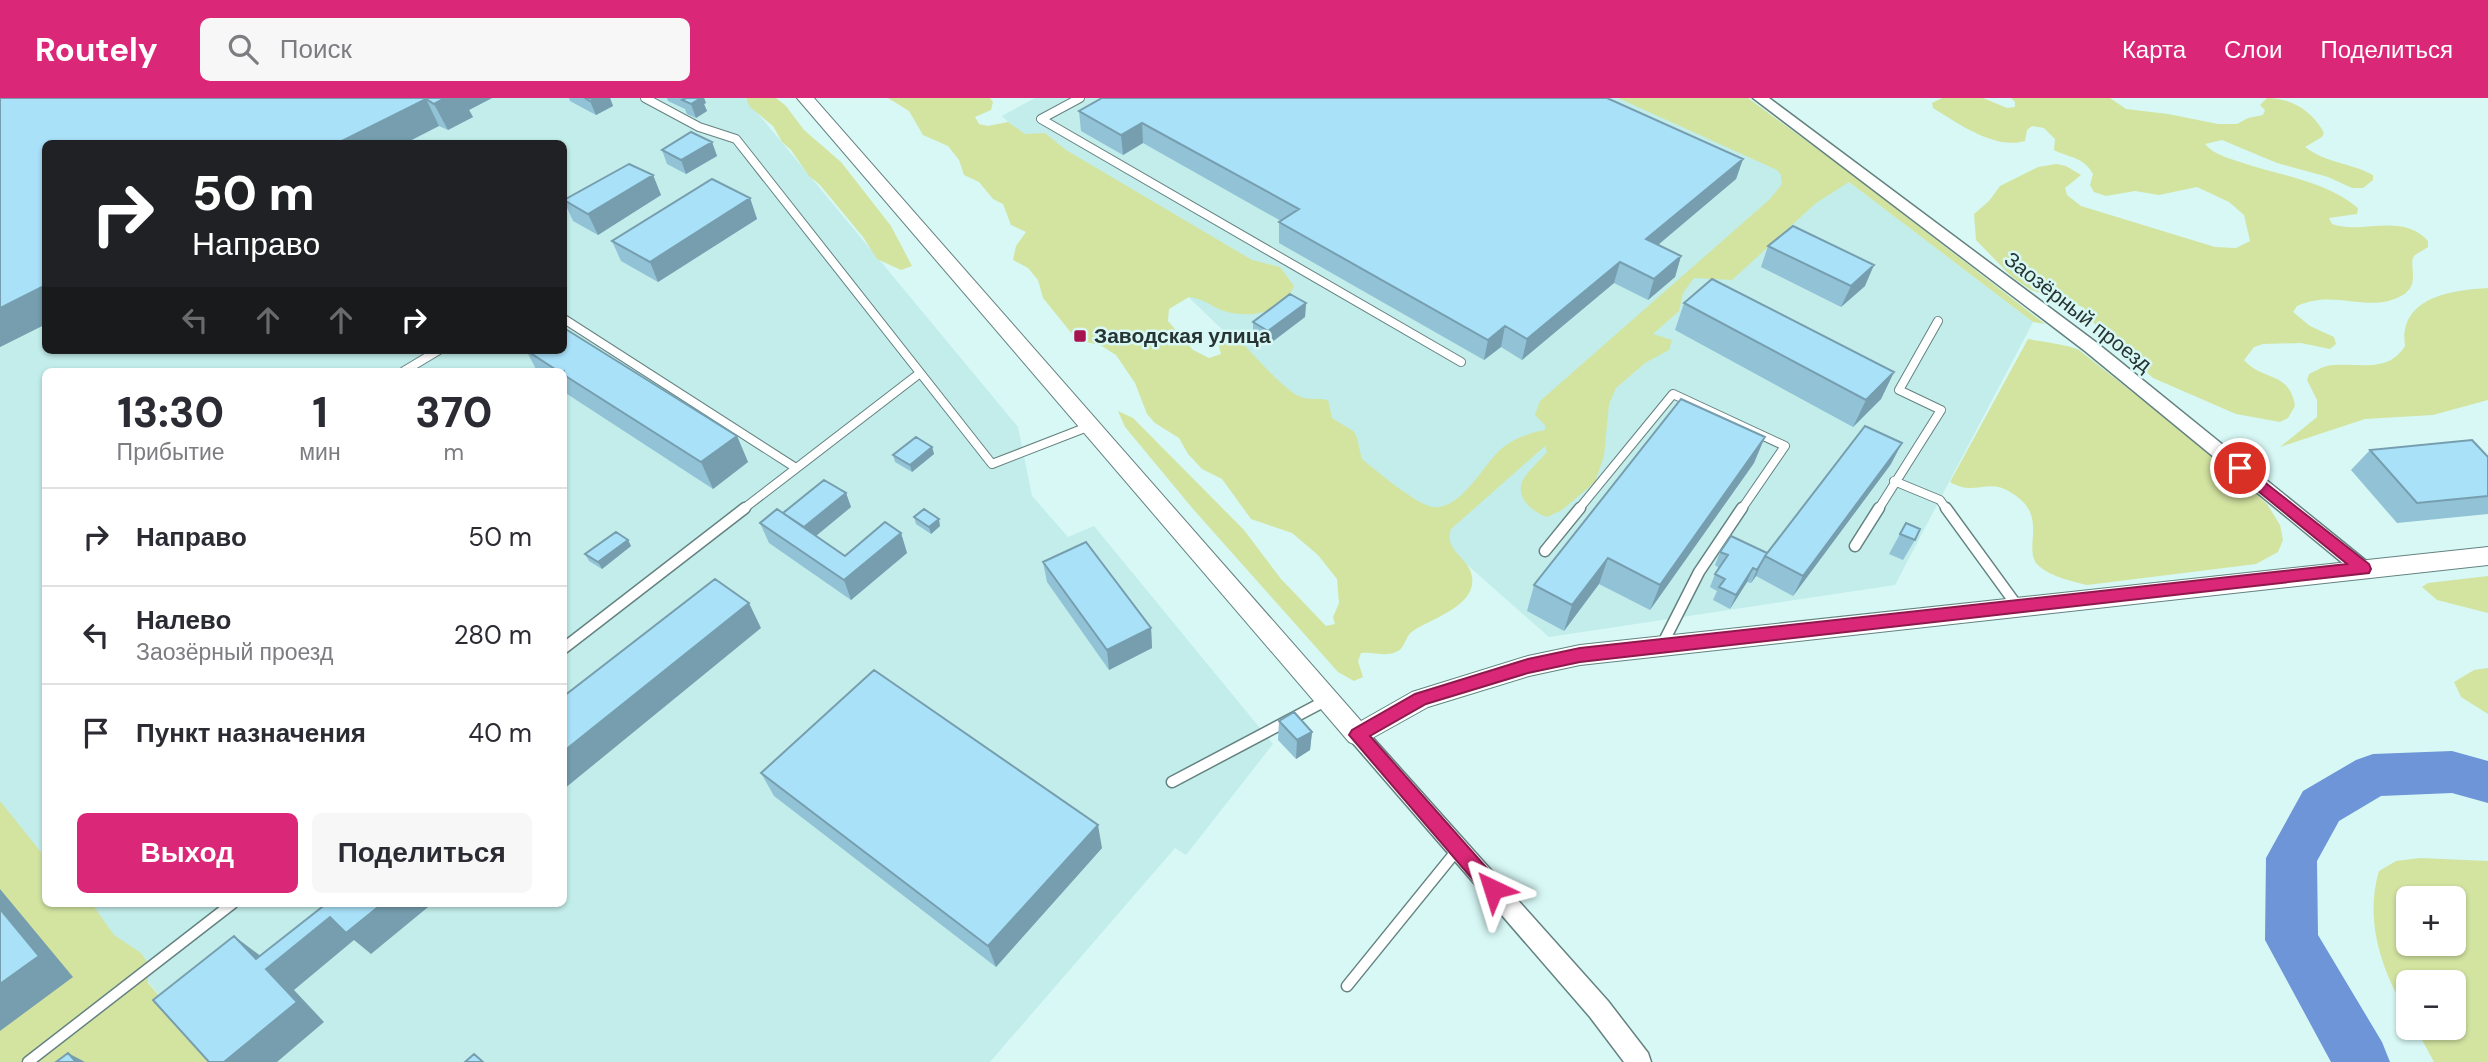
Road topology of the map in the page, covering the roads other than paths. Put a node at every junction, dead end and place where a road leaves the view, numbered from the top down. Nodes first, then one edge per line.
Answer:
1 (645, 98) edge
2 (805, 98) edge
3 (1080, 98) edge
4 (1760, 98) edge
5 (567, 321) edge
6 (1938, 321) dead end
7 (432, 354) edge
8 (1461, 362) dead end
9 (409, 368) edge
10 (920, 373) junction
11 (1090, 426) junction
12 (796, 468) junction
13 (1894, 481) junction
14 (1854, 546) dead end
15 (1545, 551) dead end
16 (2488, 556) edge
17 (2363, 569) junction
18 (2018, 607) junction
19 (567, 646) edge
20 (1661, 646) junction
21 (1327, 699) junction
22 (1358, 735) junction
23 (1172, 782) dead end
24 (1458, 849) junction
25 (228, 907) edge
26 (1347, 986) dead end
27 (28, 1062) edge
28 (1639, 1062) edge

1 - 10 lane
2 - 11 street
3 - 8 lane
4 - 17 street, Заозёрный проезд
5 - 12 lane
6 - 13 lane
7 - 9 lane
10 - 11 lane
10 - 12 lane
11 - 21 street
12 - 19 lane
13 - 14 lane
13 - 18 lane
15 - 20 lane
16 - 17 street
17 - 18 street
18 - 20 street
20 - 22 street
21 - 22 street
21 - 23 lane
22 - 24 street
24 - 26 lane
24 - 28 street
25 - 27 lane

